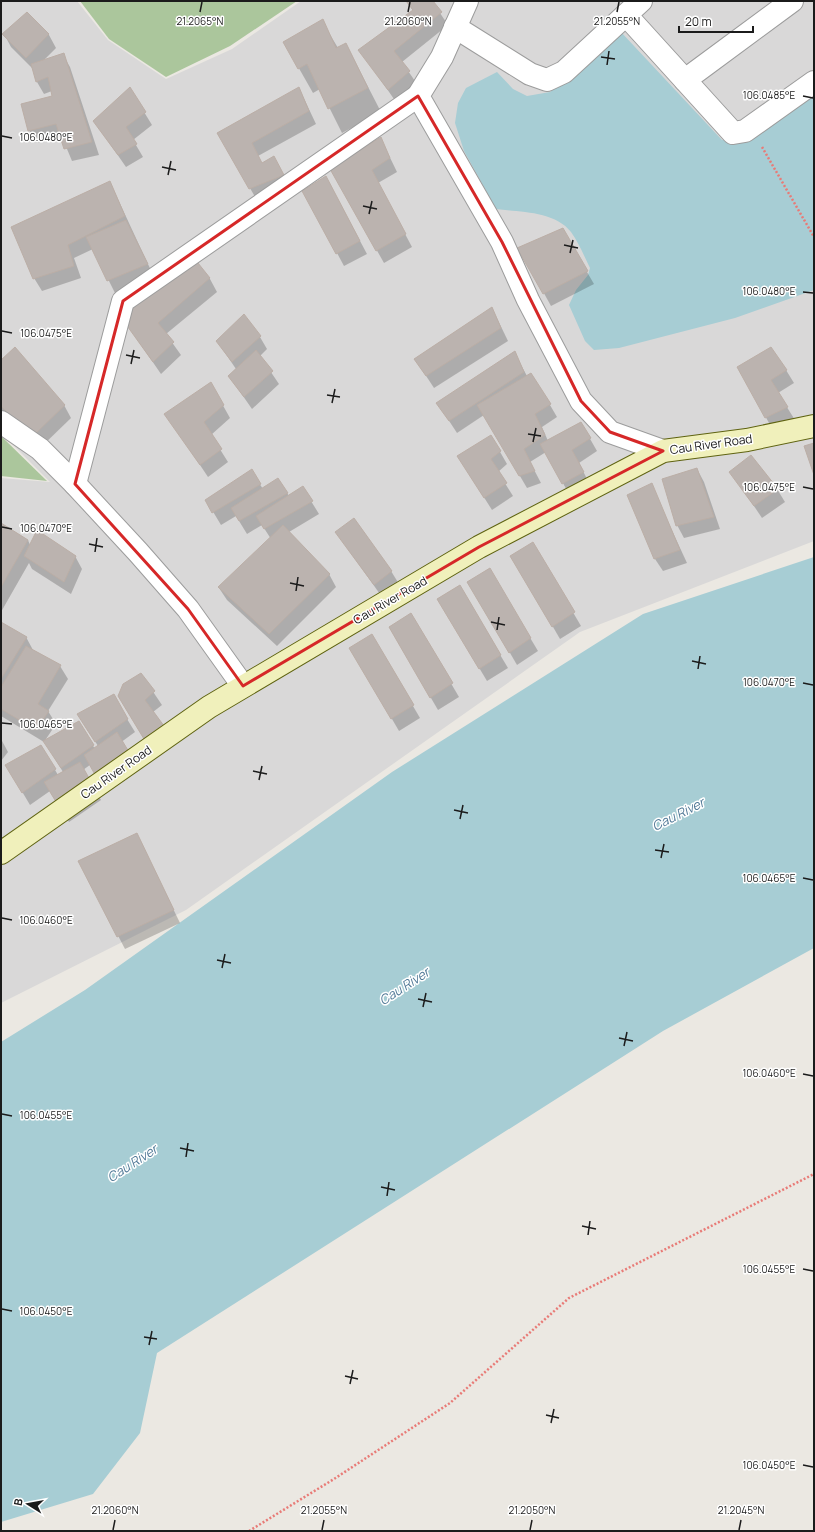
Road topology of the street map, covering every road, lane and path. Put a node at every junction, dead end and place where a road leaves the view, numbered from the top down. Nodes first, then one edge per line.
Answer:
1 (467, 1) edge
2 (792, 1) edge
3 (634, 8) edge
4 (455, 28) junction
5 (685, 80) junction
6 (814, 82) edge
7 (418, 96) junction
8 (750, 128) junction
9 (814, 237) edge
10 (1, 422) edge
11 (814, 426) edge
12 (663, 451) junction
13 (75, 484) junction
14 (242, 686) junction
15 (1, 853) edge
16 (814, 1174) edge
17 (249, 1531) edge

1 - 4 street
2 - 5 street
3 - 4 street
3 - 5 street
4 - 7 street
5 - 8 street
6 - 8 street
7 - 12 street
7 - 13 street
8 - 9 path
10 - 13 street
11 - 12 main road, Cau River Road
12 - 14 main road, Cau River Road
13 - 14 street
14 - 15 main road, Cau River Road
16 - 17 path

